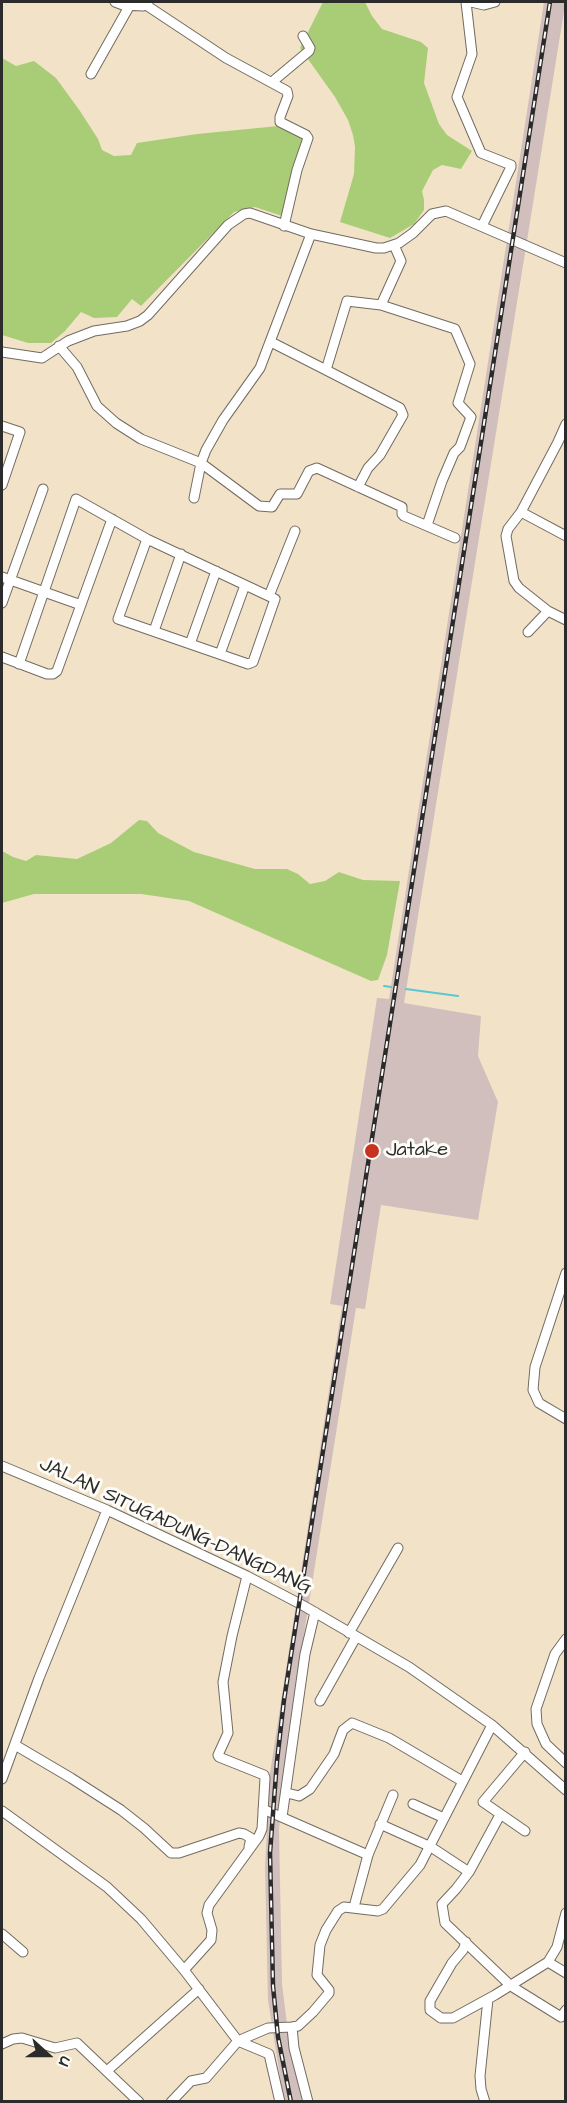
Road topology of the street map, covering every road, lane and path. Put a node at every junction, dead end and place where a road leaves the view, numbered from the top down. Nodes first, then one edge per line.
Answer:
1 (115, 2) edge
2 (466, 2) edge
3 (471, 2) edge
4 (495, 2) edge
5 (147, 3) edge
6 (130, 5) junction
7 (303, 36) dead end
8 (91, 74) dead end
9 (272, 82) junction
10 (284, 226) junction
11 (482, 226) junction
12 (311, 234) junction
13 (393, 245) junction
14 (566, 263) edge
15 (381, 305) junction
16 (271, 342) junction
17 (59, 346) junction
18 (2, 352) edge
19 (326, 370) junction
20 (566, 424) edge
21 (2, 426) edge
22 (201, 464) junction
23 (2, 485) edge
24 (358, 487) junction
25 (43, 489) dead end
26 (194, 498) dead end
27 (521, 512) junction
28 (112, 519) junction
29 (427, 525) junction
30 (295, 531) dead end
31 (566, 536) edge
32 (455, 538) dead end
33 (147, 539) junction
34 (181, 555) junction
35 (216, 571) junction
36 (6, 579) edge
37 (245, 585) junction
38 (44, 592) junction
39 (269, 596) junction
40 (2, 603) edge
41 (81, 605) junction
42 (548, 611) junction
43 (566, 621) edge
44 (154, 631) junction
45 (528, 632) dead end
46 (190, 644) junction
47 (220, 654) junction
48 (2, 657) edge
49 (18, 664) junction
50 (566, 1273) edge
51 (566, 1419) edge
52 (2, 1466) edge
53 (107, 1510) junction
54 (398, 1548) dead end
55 (248, 1576) junction
56 (315, 1612) junction
57 (353, 1635) junction
58 (566, 1639) edge
59 (320, 1701) dead end
60 (492, 1725) junction
61 (15, 1744) junction
62 (525, 1752) junction
63 (566, 1763) edge
64 (2, 1779) edge
65 (462, 1781) junction
66 (566, 1790) edge
67 (287, 1793) junction
68 (393, 1795) dead end
69 (413, 1804) dead end
70 (263, 1809) junction
71 (2, 1811) edge
72 (500, 1815) junction
73 (282, 1817) junction
74 (444, 1818) junction
75 (380, 1824) junction
76 (525, 1831) dead end
77 (431, 1848) junction
78 (249, 1850) junction
79 (368, 1855) junction
80 (469, 1872) junction
81 (354, 1907) junction
82 (566, 1913) edge
83 (2, 1934) edge
84 (466, 1942) junction
85 (23, 1952) dead end
86 (548, 1962) junction
87 (184, 1970) junction
88 (566, 1973) edge
89 (511, 1986) junction
90 (199, 1989) junction
91 (488, 1999) junction
92 (563, 2013) edge
93 (291, 2028) junction
94 (238, 2042) junction
95 (2, 2044) edge
96 (108, 2070) junction
97 (140, 2102) edge
98 (171, 2102) edge
99 (280, 2102) edge
100 (308, 2102) edge
101 (485, 2102) edge

1 - 6 street
2 - 11 street
3 - 4 street
5 - 6 street
5 - 9 street
6 - 8 street
7 - 9 street
9 - 10 street
10 - 12 street
10 - 17 street
11 - 13 street
11 - 14 street
12 - 13 street
12 - 16 street
13 - 15 street
15 - 19 street
15 - 29 street
16 - 19 street
16 - 22 street
17 - 18 street
17 - 22 street
19 - 24 street
20 - 27 street
21 - 23 street
22 - 24 street
22 - 26 street
24 - 29 street
25 - 36 street
27 - 31 street
27 - 42 street
28 - 33 street
28 - 38 street
28 - 41 street
29 - 32 street
30 - 39 street
33 - 34 street
33 - 44 street
34 - 35 street
34 - 44 street
35 - 37 street
35 - 46 street
36 - 38 street
36 - 40 street
37 - 39 street
37 - 47 street
38 - 41 street
38 - 49 street
39 - 47 street
41 - 49 street
42 - 43 street
42 - 45 street
44 - 46 street
46 - 47 street
48 - 49 street
50 - 51 street
52 - 53 street, JALAN SITUGADUNG-DANGDANG
53 - 55 street, JALAN SITUGADUNG-DANGDANG
53 - 61 street
54 - 57 street
55 - 56 street, JALAN SITUGADUNG-DANGDANG
55 - 70 street
56 - 57 street, JALAN SITUGADUNG-DANGDANG
56 - 67 street
57 - 59 street
57 - 60 street, JALAN SITUGADUNG-DANGDANG
58 - 63 street
60 - 62 street, JALAN SITUGADUNG-DANGDANG
60 - 65 street
61 - 64 street
61 - 78 street
62 - 66 street, JALAN SITUGADUNG-DANGDANG
62 - 72 street
65 - 67 street
65 - 74 street
67 - 73 street
68 - 75 street
69 - 74 street
70 - 73 street
70 - 78 street
71 - 87 street
72 - 76 street
72 - 80 street
73 - 79 street
74 - 77 street
75 - 77 street
75 - 79 street
77 - 80 street
77 - 81 street
78 - 87 street
79 - 81 street
80 - 84 street
81 - 93 street
82 - 86 street
83 - 85 street
84 - 89 street
84 - 91 street
86 - 88 street
86 - 89 street
87 - 90 street
89 - 91 street
89 - 92 street
90 - 94 street
90 - 96 street
91 - 101 street
93 - 94 street
93 - 100 street
94 - 98 street
94 - 99 street
95 - 96 street
96 - 97 street

